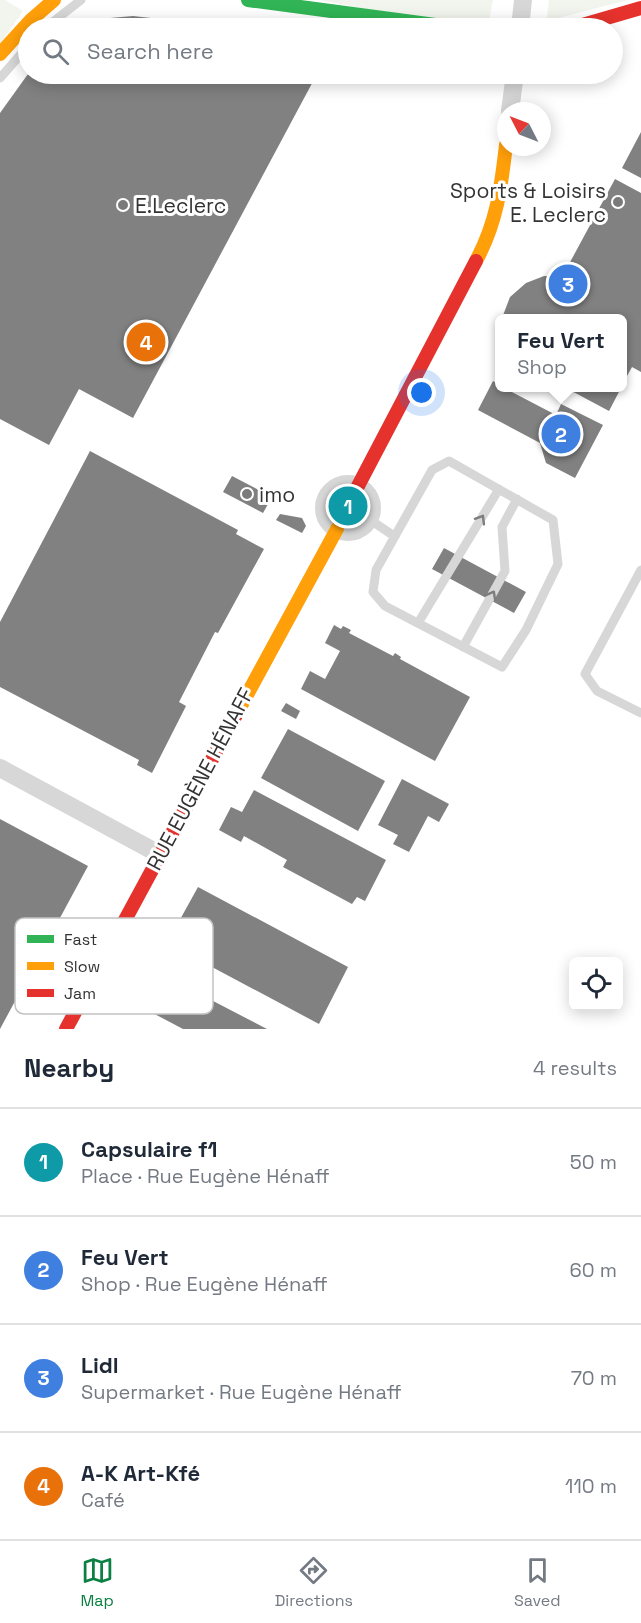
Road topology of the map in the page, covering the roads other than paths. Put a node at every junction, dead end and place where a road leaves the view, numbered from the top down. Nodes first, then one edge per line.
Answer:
1 (54, 0) edge
2 (81, 0) edge
3 (248, 0) edge
4 (523, 0) edge
5 (641, 8) edge
6 (33, 18) edge
7 (58, 18) edge
8 (383, 18) edge
9 (521, 18) edge
10 (606, 18) edge
11 (18, 34) edge
12 (0, 54) edge
13 (18, 57) edge
14 (0, 78) edge
15 (514, 84) edge
16 (511, 102) edge
17 (505, 156) edge
18 (358, 486) junction
19 (499, 489) junction
20 (517, 500) junction
21 (369, 519) junction
22 (337, 529) junction
23 (394, 536) junction
24 (641, 570) edge
25 (418, 623) junction
26 (463, 646) junction
27 (641, 713) edge
28 (0, 768) edge
29 (159, 854) junction
30 (125, 918) edge
31 (74, 1014) edge
32 (66, 1029) edge

1 - 6 street
2 - 7 lane
3 - 8 street
4 - 9 street
5 - 10 street
11 - 12 street
13 - 14 lane
15 - 16 street
17 - 18 street
18 - 21 street
18 - 22 street
19 - 20 lane
19 - 23 lane
25 -> 19 lane
26 -> 20 lane
20 - 26 lane
21 - 22 street
21 - 23 lane
22 - 29 street, RUE EUGÈNE HÉNAFF
23 - 25 lane
24 - 27 lane
25 - 26 lane
28 - 29 street
29 - 30 street, RUE EUGÈNE HÉNAFF
31 - 32 street, RUE EUGÈNE HÉNAFF

